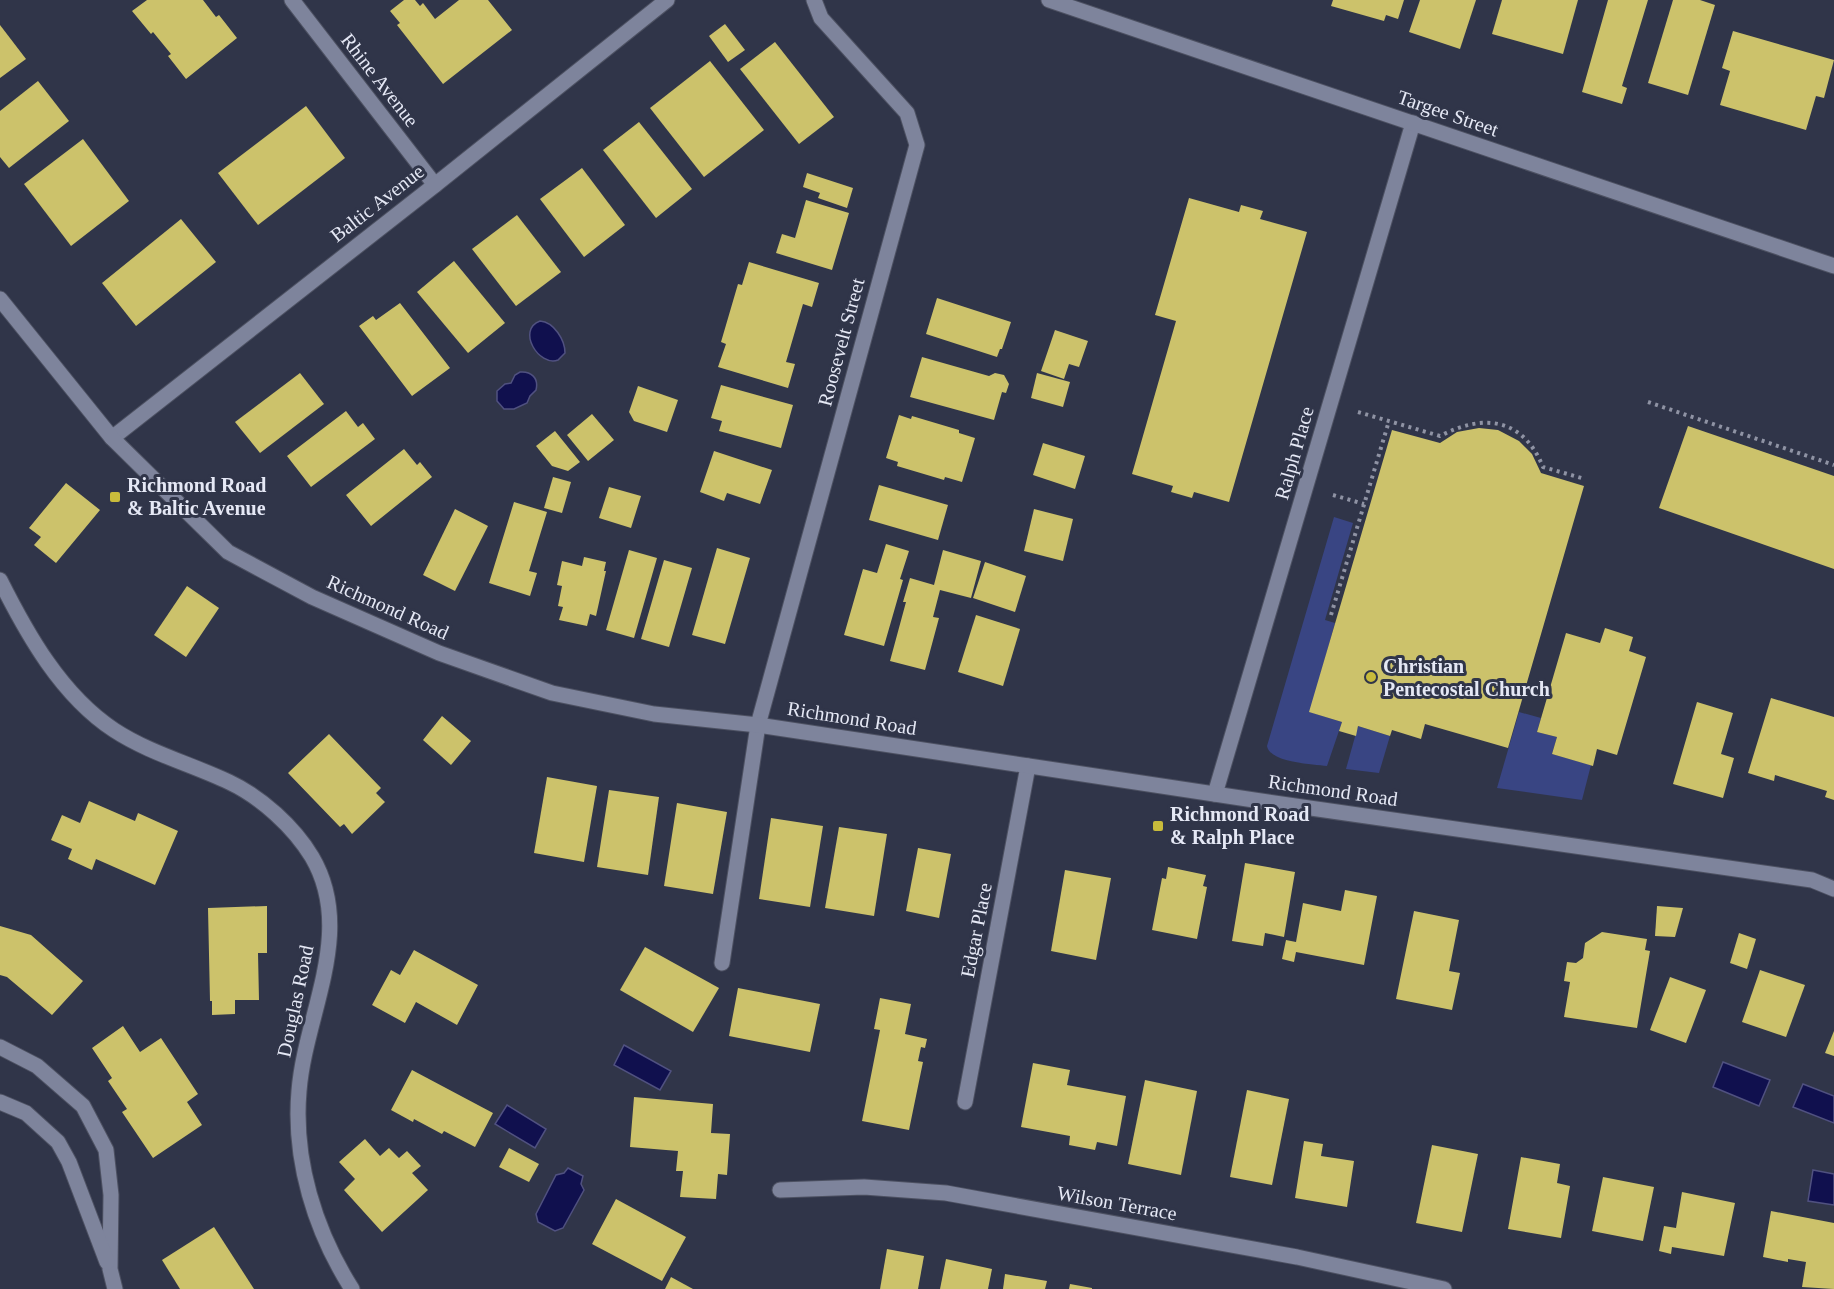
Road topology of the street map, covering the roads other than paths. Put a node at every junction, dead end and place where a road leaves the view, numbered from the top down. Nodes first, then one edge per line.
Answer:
1 (292, 0) edge
2 (667, 0) edge
3 (814, 0) edge
4 (1049, 0) edge
5 (1413, 123) junction
6 (435, 185) junction
7 (1834, 266) edge
8 (0, 299) edge
9 (112, 438) junction
10 (0, 579) edge
11 (758, 725) junction
12 (1028, 766) junction
13 (1215, 794) junction
14 (1834, 889) edge
15 (723, 963) dead end
16 (0, 1047) edge
17 (0, 1102) edge
18 (964, 1102) dead end
19 (780, 1190) dead end
20 (110, 1269) junction
21 (115, 1289) edge
22 (352, 1289) edge
23 (1444, 1289) edge

1 - 6 street, Rhine Avenue
2 - 6 street, Baltic Avenue
3 - 11 street, Roosevelt Street
4 - 5 street, Targee Street
5 - 7 street, Targee Street
5 - 13 street, Ralph Place
6 - 9 street, Baltic Avenue
8 - 9 street, Richmond Road
9 - 11 street, Richmond Road
10 - 22 street, Douglas Road
11 - 12 street, Richmond Road
11 - 15 street, Roosevelt Street
12 - 13 street, Richmond Road
12 - 18 street, Edgar Place
13 - 14 street, Richmond Road
16 - 20 street
17 - 20 street
19 - 23 street, Wilson Terrace
20 - 21 street

